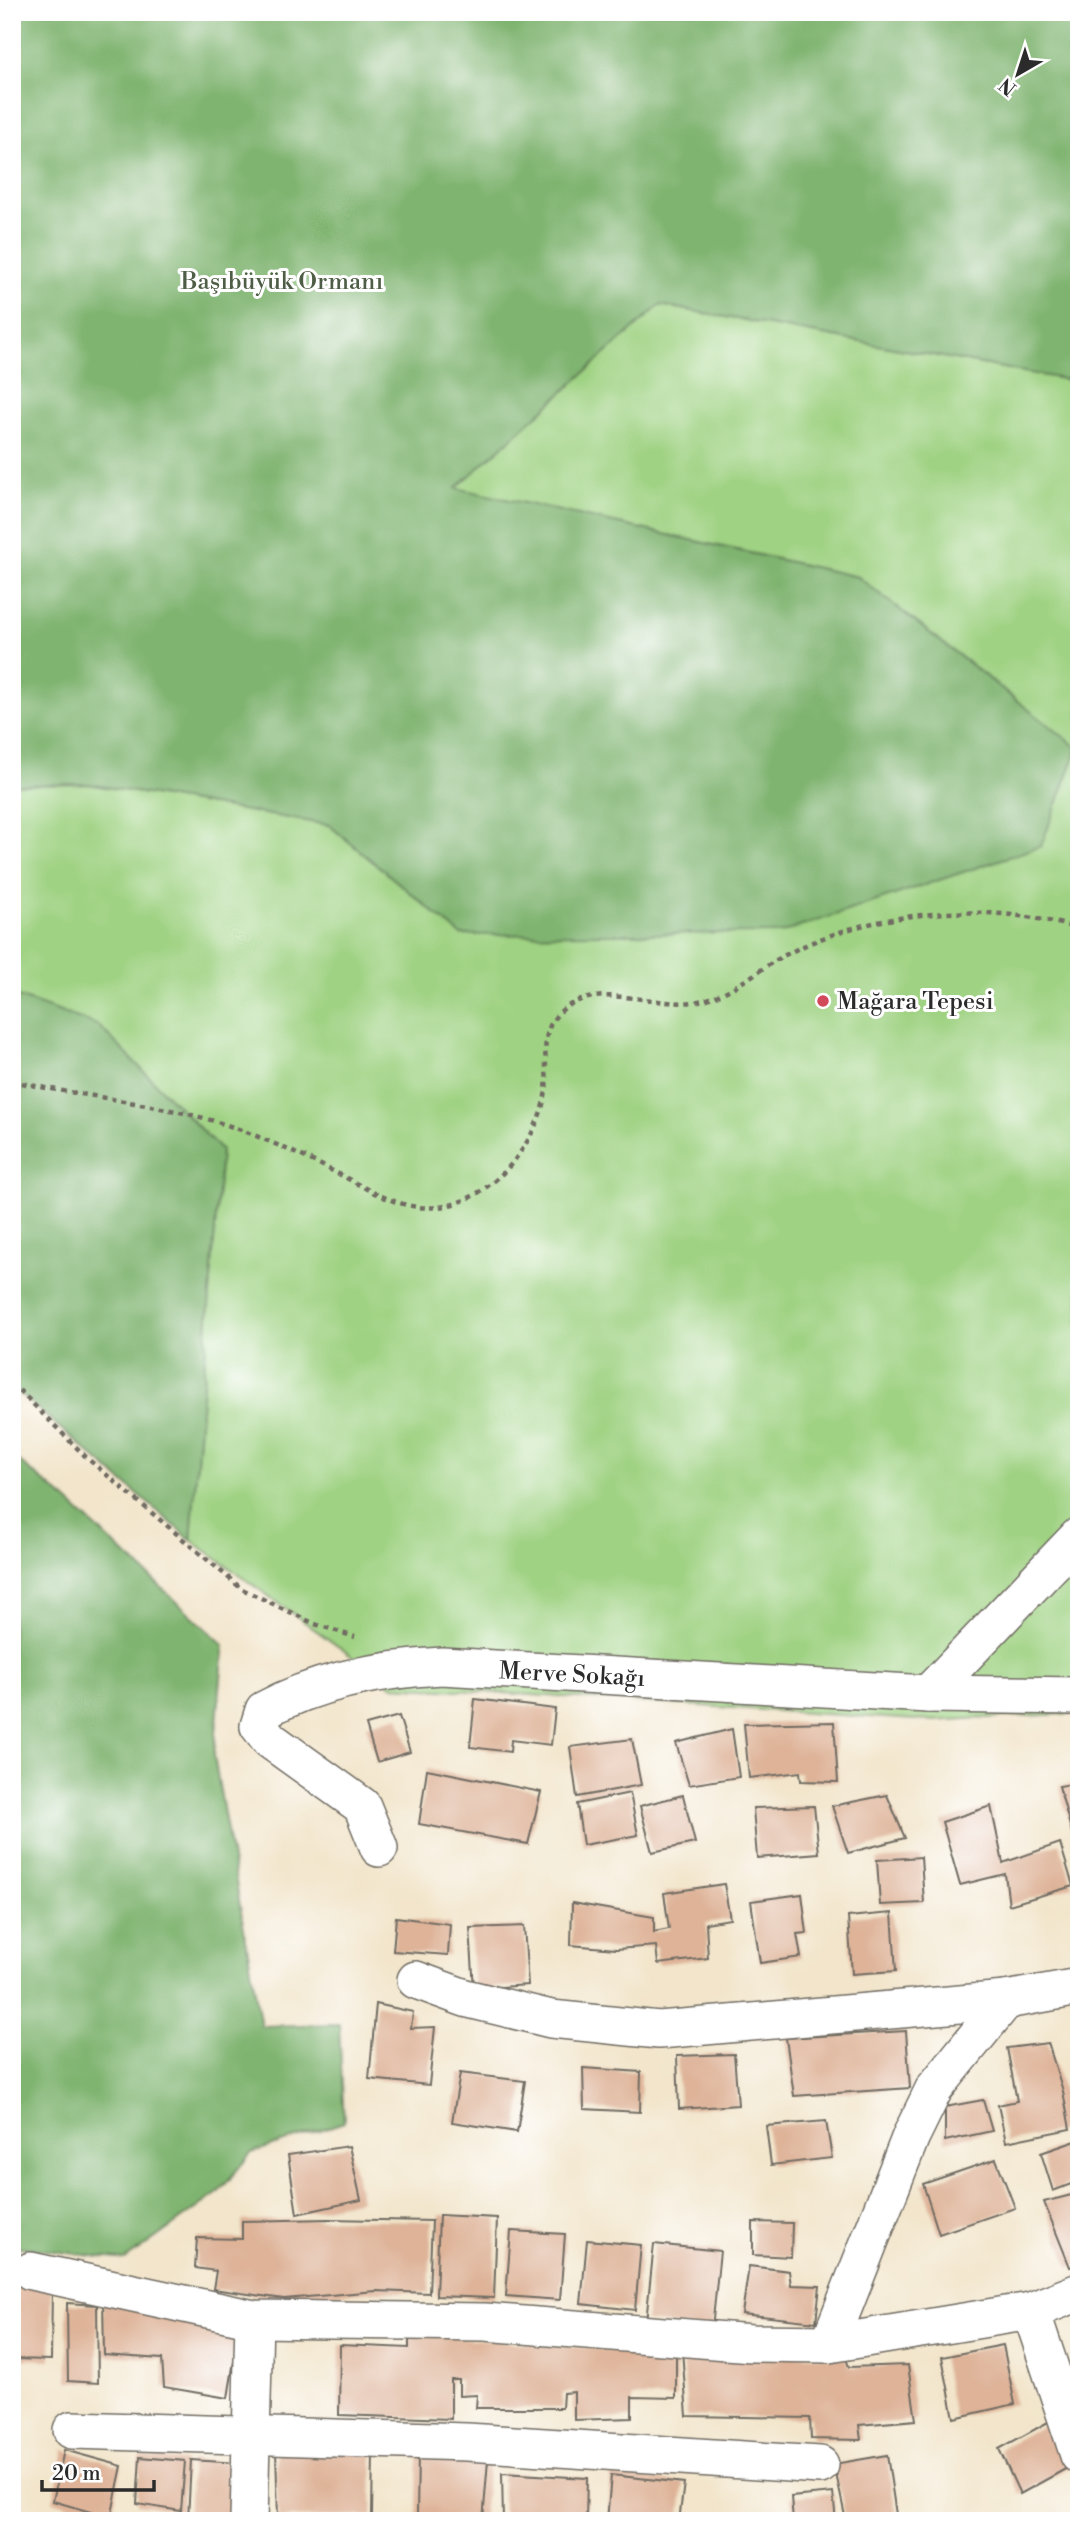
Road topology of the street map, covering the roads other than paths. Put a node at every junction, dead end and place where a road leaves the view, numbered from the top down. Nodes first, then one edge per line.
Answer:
1 (1079, 1536) edge
2 (928, 1694) junction
3 (1079, 1696) edge
4 (379, 1848) dead end
5 (416, 1980) dead end
6 (1079, 1987) edge
7 (1006, 2000) junction
8 (31, 2271) dead end
9 (1079, 2292) edge
10 (1031, 2311) junction
11 (254, 2319) junction
12 (829, 2344) junction
13 (72, 2430) dead end
14 (250, 2435) junction
15 (1079, 2455) edge
16 (820, 2465) dead end
17 (249, 2521) edge

1 - 2 street
2 - 3 street, Merve Sokağı
2 - 4 street, Merve Sokağı
5 - 7 street
6 - 7 street
7 - 12 street
8 - 11 street
9 - 10 street
10 - 12 street
10 - 15 street
11 - 12 street
11 - 14 street
13 - 14 street
14 - 16 street
14 - 17 street

